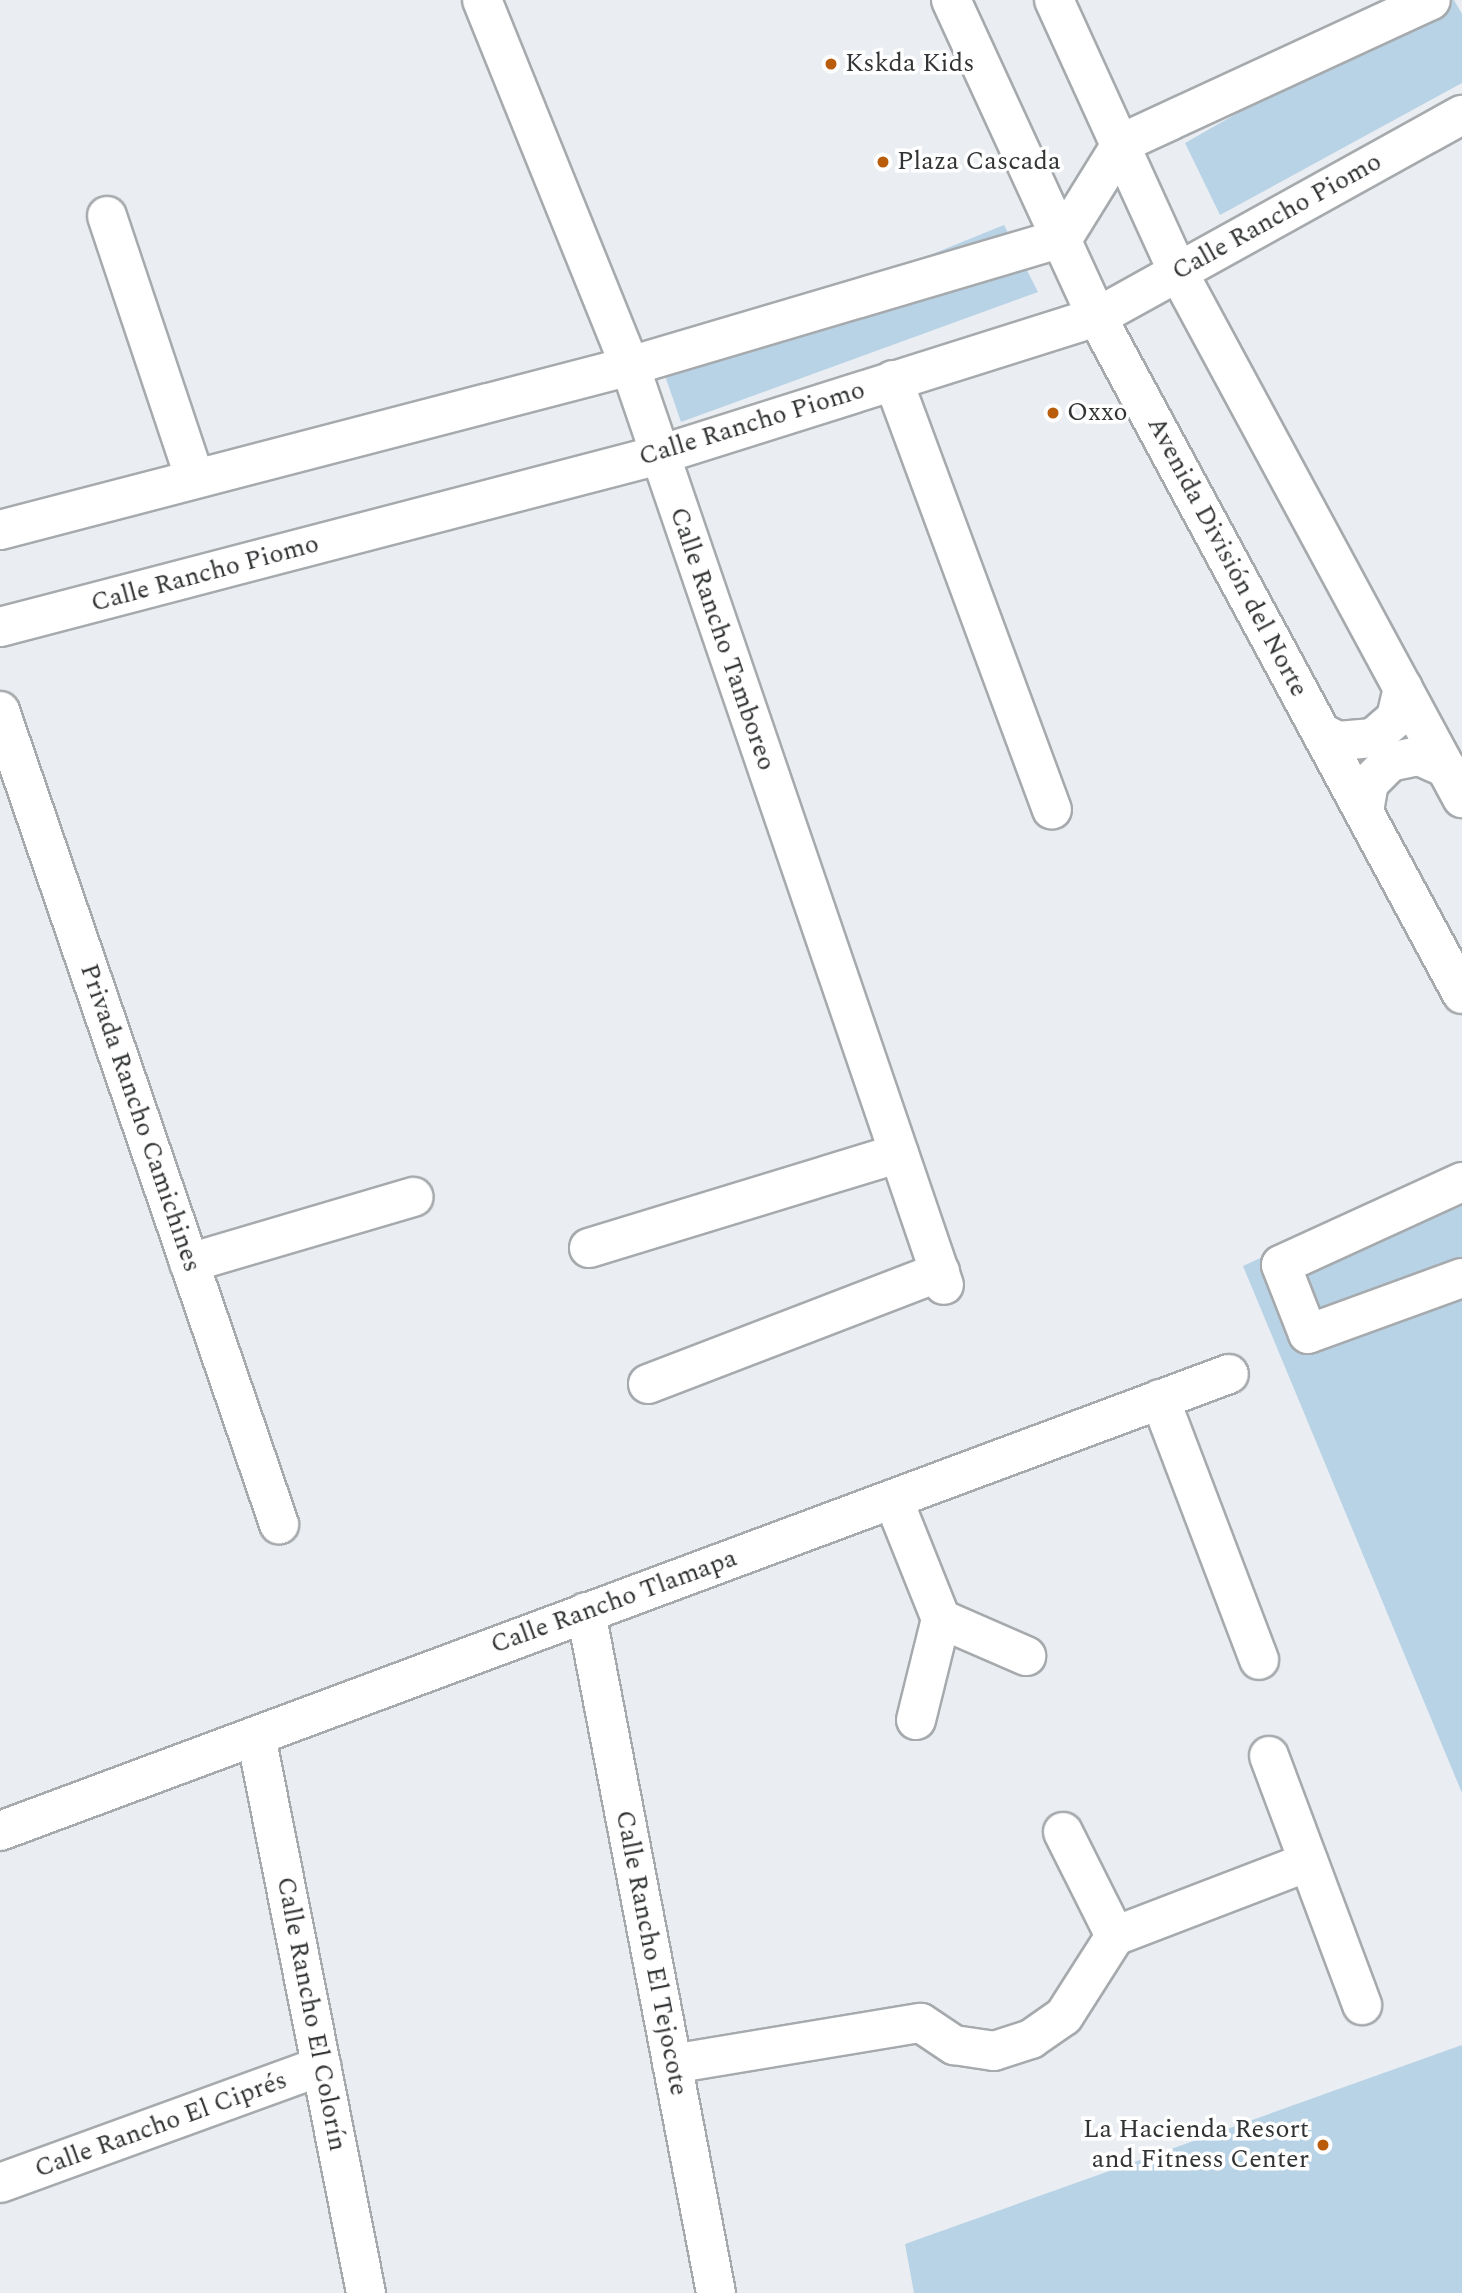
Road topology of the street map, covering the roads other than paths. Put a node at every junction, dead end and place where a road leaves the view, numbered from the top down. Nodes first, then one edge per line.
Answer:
1 (482, 0) edge
2 (951, 0) edge
3 (1054, 0) edge
4 (1431, 0) edge
5 (1462, 115) edge
6 (1122, 143) junction
7 (107, 216) dead end
8 (1063, 237) junction
9 (1178, 272) junction
10 (1097, 317) junction
11 (630, 366) junction
12 (893, 380) junction
13 (659, 455) junction
14 (195, 479) junction
15 (0, 530) edge
16 (0, 627) edge
17 (1403, 688) junction
18 (0, 711) edge
19 (1322, 733) junction
20 (1454, 783) edge
21 (1052, 809) dead end
22 (1364, 811) junction
23 (1462, 994) edge
24 (899, 1153) junction
25 (1462, 1182) edge
26 (413, 1197) dead end
27 (589, 1248) dead end
28 (190, 1263) junction
29 (1462, 1278) edge
30 (1229, 1374) dead end
31 (648, 1384) dead end
32 (1160, 1399) junction
33 (893, 1499) junction
34 (279, 1524) dead end
35 (586, 1612) junction
36 (941, 1619) junction
37 (1026, 1656) dead end
38 (1259, 1660) dead end
39 (916, 1720) dead end
40 (256, 1736) junction
41 (1269, 1756) dead end
42 (0, 1831) edge
43 (1063, 1832) dead end
44 (1308, 1862) junction
45 (1115, 1936) junction
46 (1362, 2005) dead end
47 (672, 2064) junction
48 (321, 2066) junction
49 (0, 2183) edge
50 (366, 2293) edge
51 (716, 2293) edge

1 - 11 street, Calle Rancho Tamboreo
2 - 8 street, Avenida División del Norte
3 - 6 street
4 - 6 street
5 - 9 street, Calle Rancho Piomo
6 - 8 street
6 - 9 street
7 - 14 street
8 - 10 street, Avenida División del Norte
8 - 11 street
9 - 10 street, Calle Rancho Piomo
9 - 17 street
10 - 12 street, Calle Rancho Piomo
10 - 19 street, Avenida División del Norte
11 - 13 street, Calle Rancho Tamboreo
11 - 14 street
12 - 13 street, Calle Rancho Piomo
12 - 21 street
13 - 16 street, Calle Rancho Piomo
13 - 24 street, Calle Rancho Tamboreo
14 - 15 street
17 - 19 street
17 - 20 street
18 - 28 street, Privada Rancho Camichines
19 - 22 street, Avenida División del Norte
20 - 22 street
22 - 23 street, Avenida División del Norte
24 - 27 street
24 - 31 street, Calle Rancho Tamboreo
25 - 29 street
26 - 28 street
28 - 34 street, Privada Rancho Camichines
30 - 32 street, Calle Rancho Tlamapa
32 - 33 street, Calle Rancho Tlamapa
32 - 38 street
33 - 35 street, Calle Rancho Tlamapa
33 - 36 street
35 - 40 street, Calle Rancho Tlamapa
35 - 47 street, Calle Rancho El Tejocote
36 - 37 street
36 - 39 street
40 - 42 street, Calle Rancho Tlamapa
40 - 48 street, Calle Rancho El Colorín
41 - 44 street
43 - 45 street
44 - 45 street
44 - 46 street
45 - 47 street
47 - 51 street, Calle Rancho El Tejocote
48 - 49 street, Calle Rancho El Ciprés
48 - 50 street, Calle Rancho El Colorín

